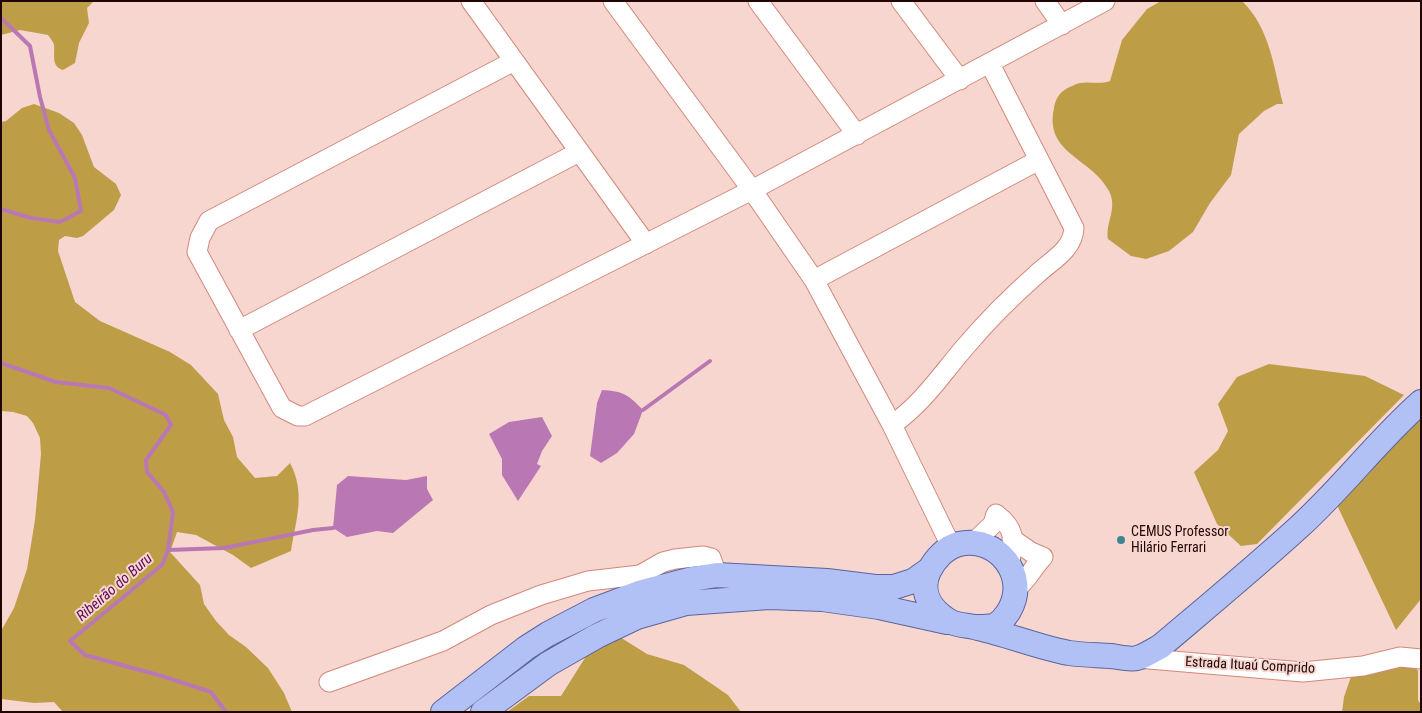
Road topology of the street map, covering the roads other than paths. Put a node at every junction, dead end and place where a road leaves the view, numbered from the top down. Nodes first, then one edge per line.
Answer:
1 (471, 1) edge
2 (613, 1) edge
3 (758, 1) edge
4 (901, 1) edge
5 (1045, 1) edge
6 (1105, 1) edge
7 (1062, 25) junction
8 (514, 61) junction
9 (990, 64) junction
10 (960, 80) junction
11 (857, 134) junction
12 (579, 152) junction
13 (1039, 160) junction
14 (752, 190) junction
15 (646, 244) junction
16 (814, 280) junction
17 (239, 330) junction
18 (1421, 402) edge
19 (892, 425) junction
20 (1012, 539) junction
21 (962, 545) junction
22 (1009, 565) junction
23 (930, 569) junction
24 (717, 575) junction
25 (1016, 592) junction
26 (950, 622) junction
27 (978, 627) junction
28 (1047, 647) junction
29 (1137, 658) junction
30 (1421, 659) edge
31 (329, 682) dead end
32 (443, 712) edge
33 (483, 712) edge

1 - 8 street
2 - 14 street
3 - 11 street
4 - 10 street
5 - 7 street
6 - 7 street
7 - 9 street
8 - 12 street
8 - 17 street
9 - 10 street
9 - 13 street
10 - 11 street
11 - 14 street
12 - 15 street
12 - 17 street
13 - 16 street
13 - 19 street
14 - 15 street
14 - 16 street
15 - 17 street
16 - 19 street
18 - 29 main road
19 - 21 street
20 - 21 street
20 - 22 street
20 - 25 street
21 - 22 main road
21 - 23 main road
22 - 25 main road
23 - 24 main road
23 - 26 main road
24 - 31 street
24 - 32 main road
25 - 27 main road
25 - 28 main road
26 - 27 main road
26 - 33 main road
27 - 28 main road
28 - 29 main road
29 - 30 street, Estrada Ituaú Comprido

